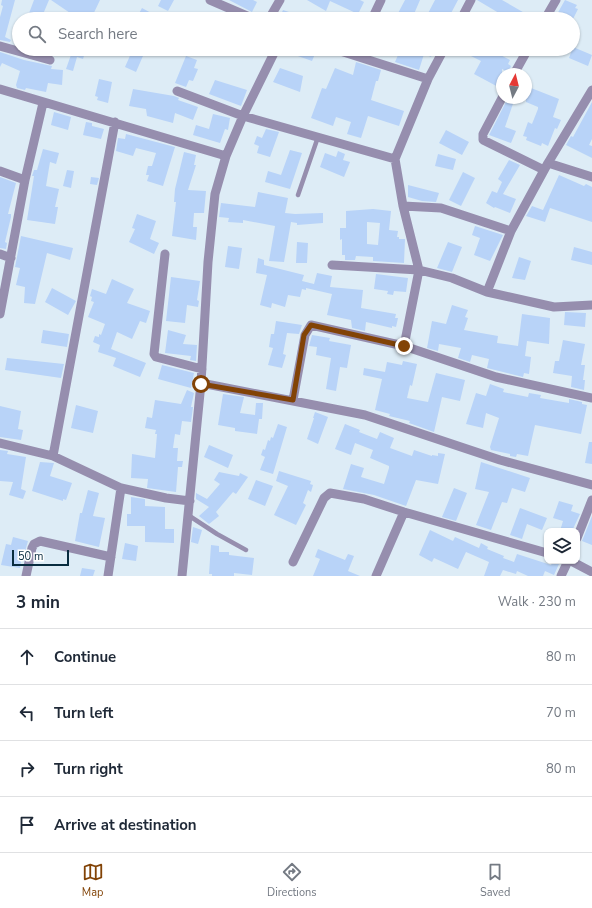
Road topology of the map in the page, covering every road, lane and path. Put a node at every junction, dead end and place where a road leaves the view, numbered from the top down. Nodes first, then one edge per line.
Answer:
1 (210, 0) edge
2 (280, 0) edge
3 (382, 0) edge
4 (471, 0) edge
5 (556, 0) edge
6 (238, 12) edge
7 (273, 12) edge
8 (376, 12) edge
9 (464, 12) edge
10 (549, 12) edge
11 (0, 46) edge
12 (12, 49) edge
13 (36, 56) edge
14 (273, 56) edge
15 (365, 56) edge
16 (440, 56) edge
17 (524, 56) edge
18 (50, 60) dead end
19 (517, 68) edge
20 (428, 79) junction
21 (0, 89) edge
22 (592, 90) edge
23 (177, 91) dead end
24 (43, 103) junction
25 (499, 104) edge
26 (243, 116) junction
27 (115, 122) junction
28 (318, 137) junction
29 (226, 156) junction
30 (395, 159) junction
31 (546, 166) junction
32 (0, 171) edge
33 (592, 177) edge
34 (25, 180) junction
35 (298, 195) dead end
36 (403, 206) junction
37 (511, 231) junction
38 (0, 254) edge
39 (165, 254) dead end
40 (11, 258) junction
41 (332, 265) dead end
42 (419, 270) junction
43 (487, 292) junction
44 (592, 304) edge
45 (0, 314) edge
46 (404, 346) junction
47 (202, 369) junction
48 (201, 384) junction
49 (592, 398) edge
50 (293, 400) junction
51 (0, 443) edge
52 (53, 456) junction
53 (592, 485) edge
54 (121, 488) junction
55 (592, 500) edge
56 (190, 501) junction
57 (404, 512) junction
58 (188, 515) junction
59 (580, 530) edge
60 (246, 550) dead end
61 (544, 552) edge
62 (111, 557) junction
63 (294, 562) dead end
64 (567, 564) edge
65 (577, 564) edge
66 (592, 572) edge
67 (26, 576) edge
68 (108, 576) edge
69 (182, 576) edge
70 (376, 576) edge
71 (561, 576) edge

1 - 6 street
2 - 7 street
3 - 8 street
4 - 9 street
5 - 10 street
11 - 12 street
13 - 18 street
14 - 26 street
15 - 20 street
16 - 20 street
17 - 19 street
20 - 30 street
21 - 24 street
22 - 31 street
23 - 26 street
24 - 27 street
24 - 34 street
25 - 31 street
26 - 28 street
26 - 29 street
27 - 29 street
27 - 52 street
28 - 30 street
28 - 35 lane
29 - 47 street
30 - 36 street
31 - 33 street
31 - 37 street
32 - 34 street
34 - 40 street
36 - 37 street
36 - 42 street
37 - 43 street
38 - 40 street
39 - 47 street
40 - 45 street
41 - 42 street
42 - 43 street
42 - 46 street
43 - 44 street
46 - 49 street
46 - 50 street
47 - 48 street
48 - 50 street
48 - 56 street
50 - 53 street
51 - 52 street
52 - 54 street
54 - 56 street
54 - 62 street
55 - 59 street
56 - 58 street
57 - 61 street
57 - 63 street
57 - 70 street
58 - 60 lane
58 - 69 street
62 - 67 street
62 - 68 street
64 - 71 street
65 - 66 street

